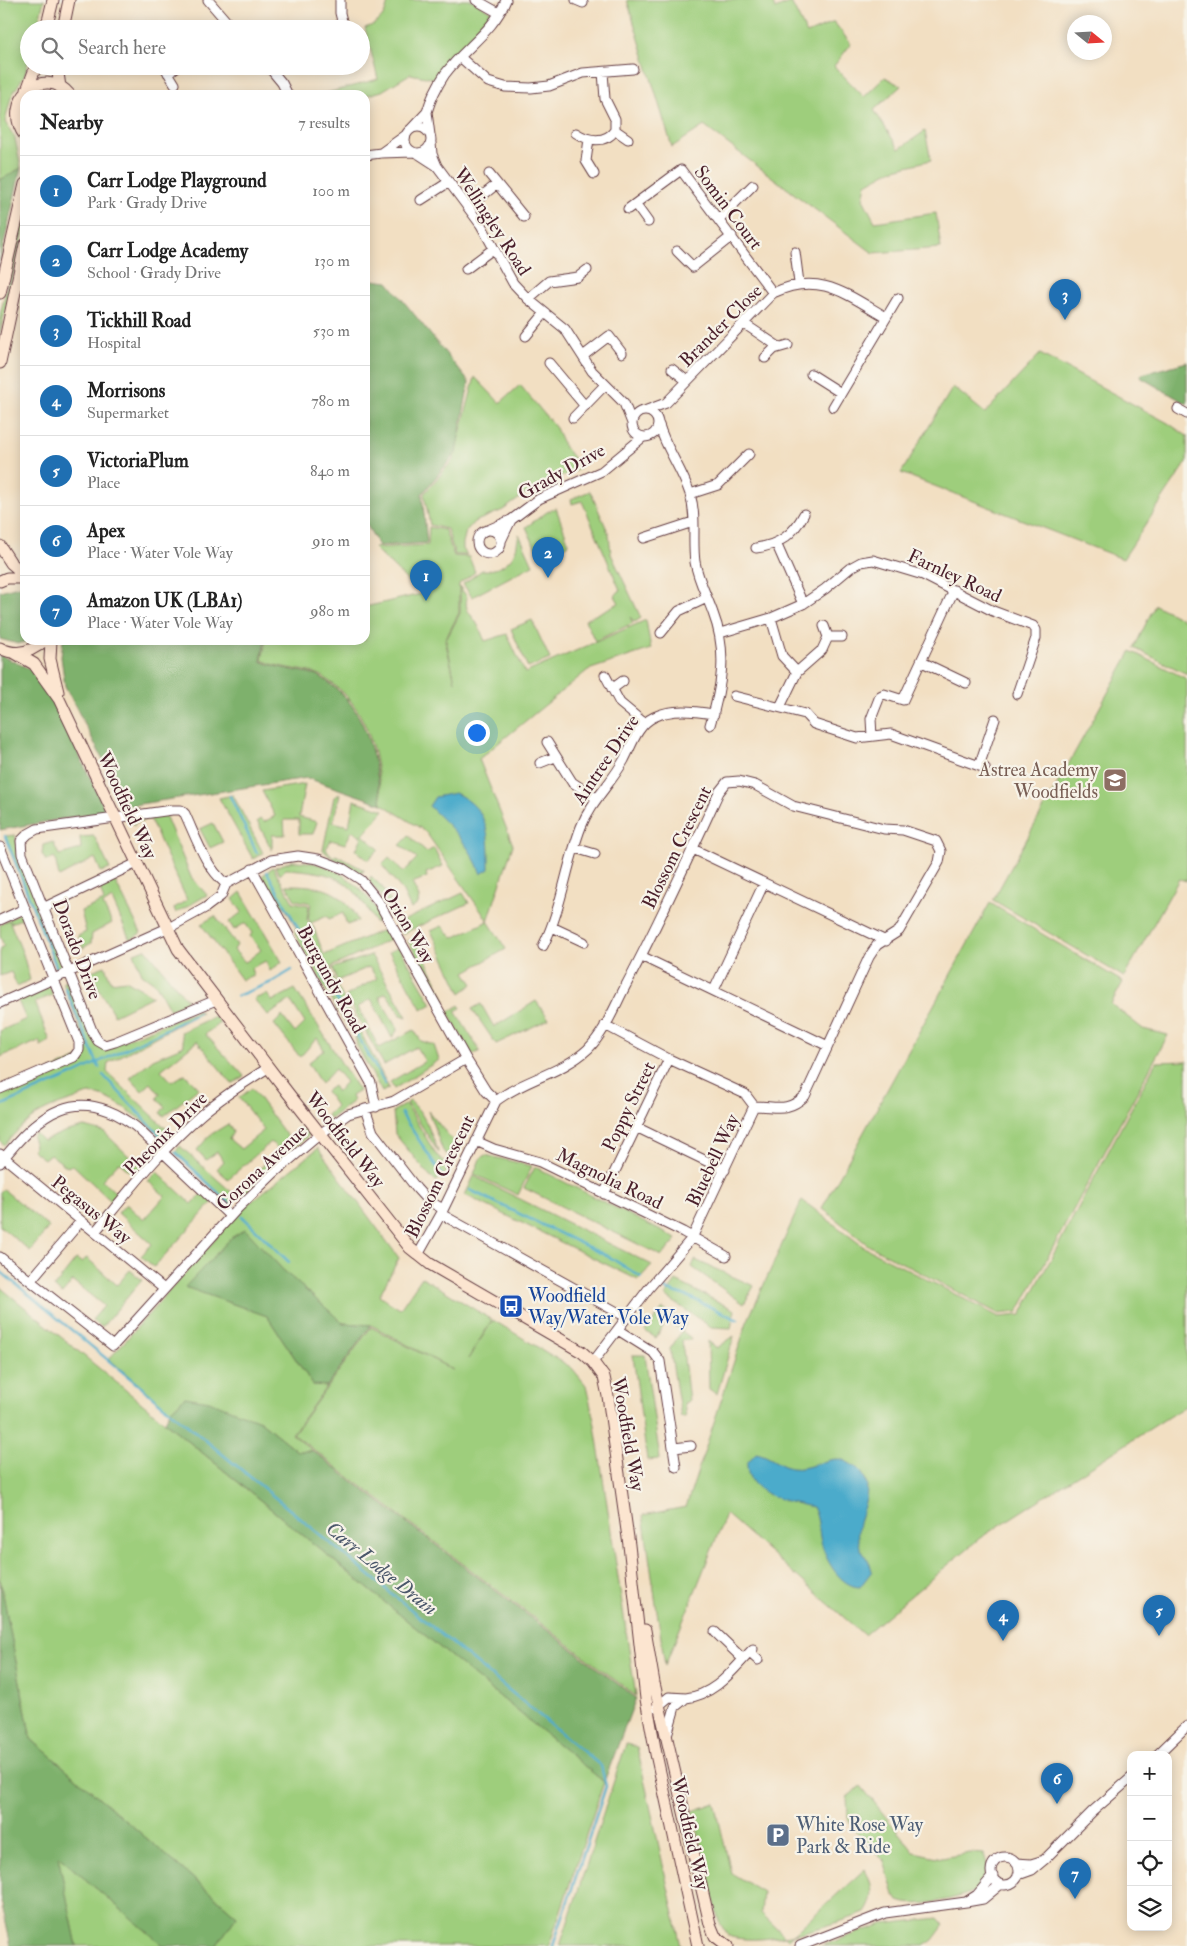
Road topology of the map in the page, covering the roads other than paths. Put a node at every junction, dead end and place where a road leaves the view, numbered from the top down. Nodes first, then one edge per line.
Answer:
1 (53, 0) edge
2 (69, 0) edge
3 (208, 0) edge
4 (340, 0) edge
5 (476, 0) edge
6 (506, 0) edge
7 (499, 14) junction
8 (48, 20) edge
9 (65, 20) edge
10 (223, 20) edge
11 (342, 20) edge
12 (460, 57) junction
13 (633, 69) dead end
14 (603, 72) junction
15 (33, 75) edge
16 (60, 75) edge
17 (170, 75) edge
18 (276, 75) edge
19 (175, 84) dead end
20 (27, 90) joint
21 (61, 90) edge
22 (66, 90) edge
23 (286, 90) edge
24 (20, 98) edge
25 (427, 112) junction
26 (20, 127) edge
27 (615, 130) junction
28 (408, 132) junction
29 (576, 133) dead end
30 (430, 137) junction
31 (628, 139) dead end
32 (589, 140) junction
33 (415, 152) junction
34 (381, 153) junction
35 (370, 154) edge
36 (437, 166) junction
37 (489, 174) dead end
38 (594, 174) dead end
39 (449, 182) junction
40 (497, 184) junction
41 (753, 185) dead end
42 (421, 200) dead end
43 (20, 206) edge
44 (468, 207) junction
45 (524, 217) dead end
46 (719, 219) junction
47 (648, 222) dead end
48 (732, 236) junction
49 (493, 250) junction
50 (677, 251) dead end
51 (795, 252) dead end
52 (20, 268) edge
53 (466, 269) dead end
54 (587, 270) dead end
55 (799, 283) junction
56 (0, 293) edge
57 (773, 293) junction
58 (898, 298) dead end
59 (528, 299) junction
60 (545, 313) junction
61 (886, 317) junction
62 (743, 323) junction
63 (526, 336) dead end
64 (622, 353) dead end
65 (583, 356) junction
66 (765, 358) dead end
67 (0, 362) edge
68 (548, 363) dead end
69 (672, 369) dead end
70 (811, 374) dead end
71 (687, 381) junction
72 (605, 385) junction
73 (841, 393) junction
74 (624, 403) junction
75 (666, 403) junction
76 (585, 406) junction
77 (833, 407) dead end
78 (1178, 409) dead end
79 (644, 411) junction
80 (1187, 414) edge
81 (573, 418) dead end
82 (658, 423) junction
83 (632, 424) junction
84 (645, 437) junction
85 (666, 446) junction
86 (627, 450) junction
87 (749, 454) dead end
88 (690, 494) junction
89 (804, 514) dead end
90 (511, 520) junction
91 (693, 522) junction
92 (488, 530) junction
93 (644, 538) dead end
94 (501, 542) junction
95 (776, 543) junction
96 (0, 546) edge
97 (756, 548) dead end
98 (20, 571) edge
99 (20, 577) edge
100 (0, 581) edge
101 (954, 590) junction
102 (707, 598) junction
103 (803, 604) junction
104 (771, 618) junction
105 (824, 626) dead end
106 (661, 633) dead end
107 (720, 633) junction
108 (828, 637) junction
109 (842, 637) dead end
110 (39, 645) edge
111 (51, 645) edge
112 (0, 648) edge
113 (15, 653) junction
114 (922, 662) junction
115 (797, 672) junction
116 (605, 675) dead end
117 (623, 681) dead end
118 (966, 683) dead end
119 (612, 689) junction
120 (1017, 694) dead end
121 (734, 696) dead end
122 (59, 699) junction
123 (780, 707) junction
124 (714, 714) junction
125 (995, 719) dead end
126 (644, 723) junction
127 (710, 725) dead end
128 (872, 736) junction
129 (546, 742) dead end
130 (555, 757) junction
131 (540, 763) dead end
132 (596, 798) junction
133 (115, 818) junction
134 (0, 847) edge
135 (575, 848) junction
136 (693, 849) junction
137 (595, 854) dead end
138 (137, 864) junction
139 (252, 869) junction
140 (764, 883) junction
141 (226, 884) junction
142 (45, 907) junction
143 (24, 909) junction
144 (0, 920) edge
145 (552, 927) junction
146 (167, 928) junction
147 (886, 941) junction
148 (584, 942) dead end
149 (543, 946) dead end
150 (642, 956) junction
151 (68, 972) junction
152 (52, 979) junction
153 (714, 990) junction
154 (216, 1000) junction
155 (0, 1003) edge
156 (605, 1025) junction
157 (828, 1046) junction
158 (466, 1059) junction
159 (669, 1059) junction
160 (268, 1068) junction
161 (0, 1089) edge
162 (496, 1101) junction
163 (754, 1106) junction
164 (376, 1107) junction
165 (365, 1109) junction
166 (636, 1127) junction
167 (320, 1134) junction
168 (476, 1141) junction
169 (164, 1152) junction
170 (1, 1158) edge
171 (726, 1170) junction
172 (604, 1194) junction
173 (442, 1212) junction
174 (230, 1216) junction
175 (81, 1221) junction
176 (95, 1232) junction
177 (692, 1238) junction
178 (418, 1255) junction
179 (726, 1256) dead end
180 (0, 1257) edge
181 (31, 1280) junction
182 (164, 1289) junction
183 (626, 1317) junction
184 (618, 1330) junction
185 (593, 1362) junction
186 (691, 1446) dead end
187 (674, 1448) junction
188 (676, 1467) dead end
189 (629, 1545) junction
190 (715, 1632) dead end
191 (749, 1654) junction
192 (758, 1660) dead end
193 (686, 1698) junction
194 (659, 1704) junction
195 (1187, 1726) edge
196 (651, 1727) junction
197 (667, 1736) junction
198 (1161, 1751) edge
199 (1127, 1781) edge
200 (1044, 1860) junction
201 (1016, 1862) junction
202 (1018, 1875) junction
203 (992, 1876) junction
204 (1001, 1884) junction
205 (966, 1902) junction
206 (698, 1946) edge
207 (728, 1946) edge
208 (800, 1946) edge

1 - 8 street
2 - 9 street
3 - 10 street
4 - 11 street
5 - 7 street
6 - 7 street
7 - 12 street
12 - 14 street
12 - 25 street
13 - 14 street
14 - 27 street
15 - 20 street
16 - 22 street
17 - 19 street
18 - 23 street
20 - 21 street
24 - 26 street
25 - 28 street
25 - 30 street, Wellingley Road
27 - 31 street
27 - 32 street
28 - 30 street
28 - 33 street
28 - 34 street
29 - 32 street
30 - 33 street
30 - 36 street, Wellingley Road
32 - 38 street
33 - 34 street
33 - 36 street, Wellingley Road
34 - 35 street
36 - 39 street, Wellingley Road
37 - 40 street
39 - 42 street
39 - 44 street, Wellingley Road
40 - 44 street
40 - 45 street
41 - 46 street
43 - 56 street
44 - 49 street, Wellingley Road
46 - 47 street, Somin Court
46 - 48 street, Somin Court
48 - 50 street
48 - 57 street, Somin Court
49 - 53 street
49 - 59 street, Wellingley Road
51 - 55 street
52 - 67 street
54 - 59 street
55 - 57 street, Brander Close
55 - 61 street, Brander Close
57 - 62 street, Brander Close
58 - 61 street
59 - 60 street, Wellingley Road
60 - 63 street
60 - 65 street, Wellingley Road
61 - 73 street
62 - 66 street
62 - 71 street, Brander Close
64 - 65 street
65 - 72 street, Wellingley Road
68 - 76 street
69 - 71 street
70 - 73 street
71 - 75 street, Brander Close
72 - 74 street, Wellingley Road
72 - 76 street
73 - 77 street
74 - 79 street, Wellingley Road
74 - 83 street, Wellingley Road
75 - 79 street, Brander Close
75 - 82 street, Brander Close
76 - 81 street
78 - 80 street
79 - 82 street
79 - 83 street
82 - 84 street
82 - 85 street
83 - 84 street
83 - 86 street, Grady Drive
84 - 85 street
84 - 86 street, Grady Drive
85 - 88 street
86 - 90 street, Grady Drive
87 - 88 street
88 - 91 street
89 - 95 street
90 - 92 street, Grady Drive
90 - 94 street, Grady Drive
91 - 93 street
91 - 102 street
92 - 94 street
92 - 94 street
95 - 97 street
95 - 103 street
96 - 98 street
99 - 100 street
101 - 103 street, Farnley Road
101 - 114 street
101 - 120 street, Farnley Road
102 - 106 street
102 - 107 street
103 - 104 street, Farnley Road
104 - 107 street, Farnley Road
104 - 115 street
105 - 108 street
107 - 124 street
108 - 109 street
108 - 115 street
110 - 113 street
111 - 122 street, Woodfield Way
112 - 113 street, Woodfield Way
113 - 122 street, Woodfield Way
114 - 118 street
114 - 128 street
115 - 123 street
116 - 119 street
117 - 119 street
119 - 126 street
121 - 123 street
122 - 133 street, Woodfield Way
123 - 128 street
124 - 126 street, Aintree Drive
124 - 127 street
125 - 128 street
126 - 132 street, Aintree Drive
129 - 130 street
130 - 131 street
130 - 132 street
132 - 135 street, Aintree Drive
133 - 138 street, Woodfield Way
133 - 141 street
133 - 142 street, Dorado Drive
134 - 143 street
135 - 137 street
135 - 145 street, Aintree Drive
136 - 140 street
136 - 147 street, Blossom Crescent
136 - 150 street, Blossom Crescent
138 - 142 street
138 - 146 street, Woodfield Way
139 - 141 street, Orion Way
139 - 158 street, Orion Way
139 - 164 street, Burgundy Road
140 - 147 street
140 - 153 street
141 - 146 street, Orion Way
142 - 151 street, Dorado Drive
143 - 144 street
143 - 152 street
145 - 148 street
145 - 149 street, Aintree Drive
146 - 151 street
146 - 154 street, Woodfield Way
147 - 157 street, Blossom Crescent
150 - 153 street
150 - 156 street, Blossom Crescent
151 - 152 street
151 - 154 street, Dorado Drive
152 - 155 street
152 - 161 street
153 - 157 street
154 - 160 street, Woodfield Way
156 - 159 street, Bluebell Way
156 - 162 street, Blossom Crescent
157 - 163 street, Blossom Crescent
158 - 162 street, Orion Way
158 - 164 street, Corona Avenue
159 - 163 street, Bluebell Way
159 - 166 street, Poppy Street
160 - 167 street, Woodfield Way
160 - 169 street, Pheonix Drive
162 - 168 street, Blossom Crescent
163 - 171 street, Bluebell Way
164 - 165 street, Corona Avenue
165 - 167 street, Corona Avenue
165 - 173 street
166 - 171 street
166 - 172 street, Poppy Street
167 - 174 street, Corona Avenue
167 - 178 street, Woodfield Way
168 - 172 street, Magnolia Road
168 - 173 street, Blossom Crescent
169 - 170 street
169 - 174 street
169 - 176 street, Pheonix Drive
170 - 175 street, Pegasus Way
171 - 177 street, Bluebell Way
172 - 177 street, Magnolia Road
173 - 178 street, Blossom Crescent
173 - 183 street
174 - 182 street, Corona Avenue
175 - 176 street, Pegasus Way
175 - 181 street
176 - 182 street, Pegasus Way
177 - 179 street, Magnolia Road
177 - 183 street, Bluebell Way
178 - 185 street, Woodfield Way
180 - 181 street
181 - 182 street, Corona Avenue
183 - 184 street, Bluebell Way
184 - 185 street, Bluebell Way
184 - 187 street
185 - 189 street, Woodfield Way
186 - 187 street
187 - 188 street
189 - 194 street, Woodfield Way
189 - 196 street, Woodfield Way
190 - 191 street
191 - 192 street
191 - 193 street
193 - 194 street
193 - 197 street, Woodfield Way
194 - 196 street, Woodfield Way
194 - 197 street, Woodfield Way
195 - 198 street
196 - 206 street, Woodfield Way
197 - 207 street, Woodfield Way
199 - 200 street
200 - 201 street
200 - 202 street
201 - 202 street
201 - 203 street
202 - 204 street
203 - 204 street
203 - 205 street
204 - 205 street
205 - 208 street

